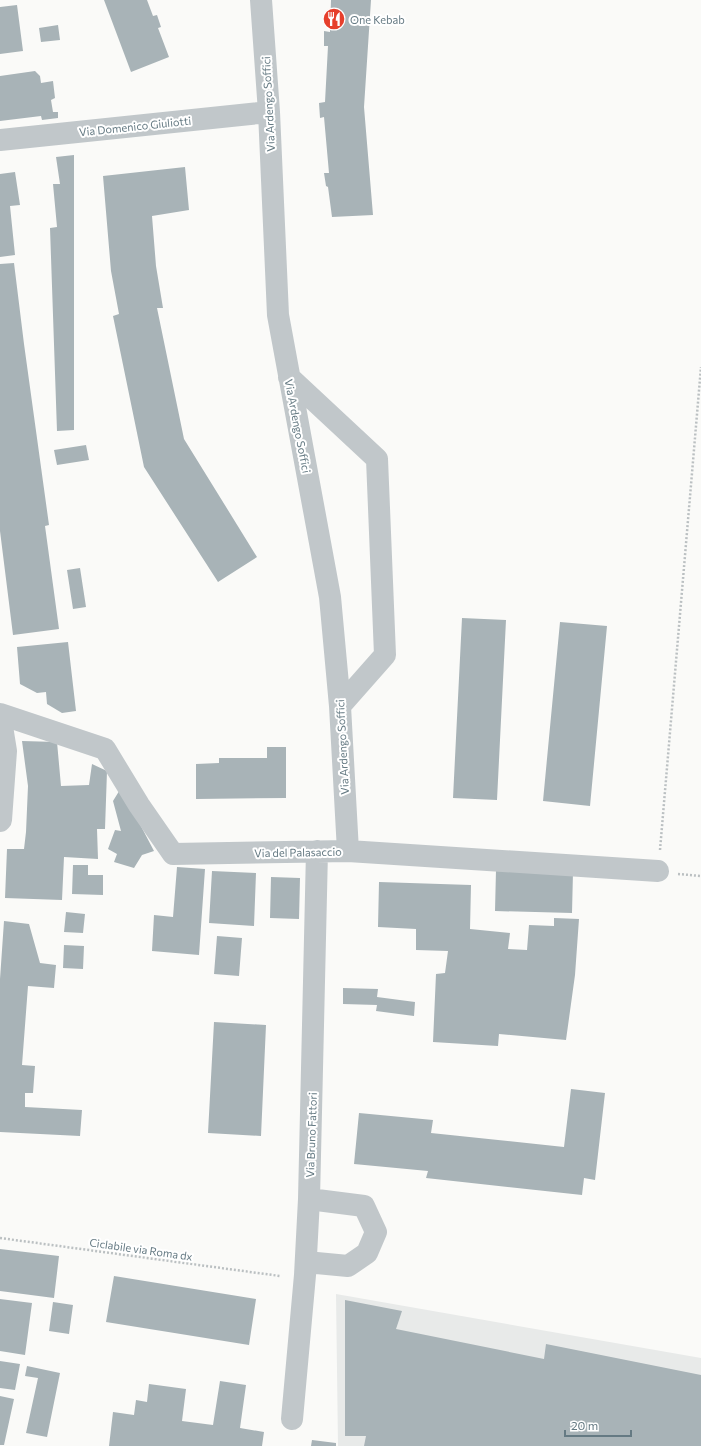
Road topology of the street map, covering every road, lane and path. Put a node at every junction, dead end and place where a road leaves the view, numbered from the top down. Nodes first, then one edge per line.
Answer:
1 (261, 0) edge
2 (269, 112) junction
3 (0, 140) edge
4 (701, 367) edge
5 (289, 377) junction
6 (340, 706) junction
7 (0, 714) edge
8 (0, 821) edge
9 (317, 851) junction
10 (348, 851) junction
11 (658, 871) junction
12 (701, 876) edge
13 (309, 1199) junction
14 (0, 1238) edge
15 (306, 1262) junction
16 (280, 1276) dead end
17 (292, 1419) dead end

1 - 2 street, Via Ardengo Soffici
2 - 3 street, Via Domenico Giuliotti
2 - 5 street, Via Ardengo Soffici
4 - 11 path
5 - 6 street, Via Ardengo Soffici
5 - 6 street
6 - 10 street, Via Ardengo Soffici
7 - 8 street
7 - 9 street, Via del Palasaccio
9 - 10 street, Via del Palasaccio
9 - 13 street, Via Bruno Fattori
10 - 11 street, Via del Palasaccio
11 - 12 path
13 - 15 street, Via Bruno Fattori
13 - 15 street
14 - 16 path, Ciclabile via Roma dx
15 - 17 street, Via Bruno Fattori

